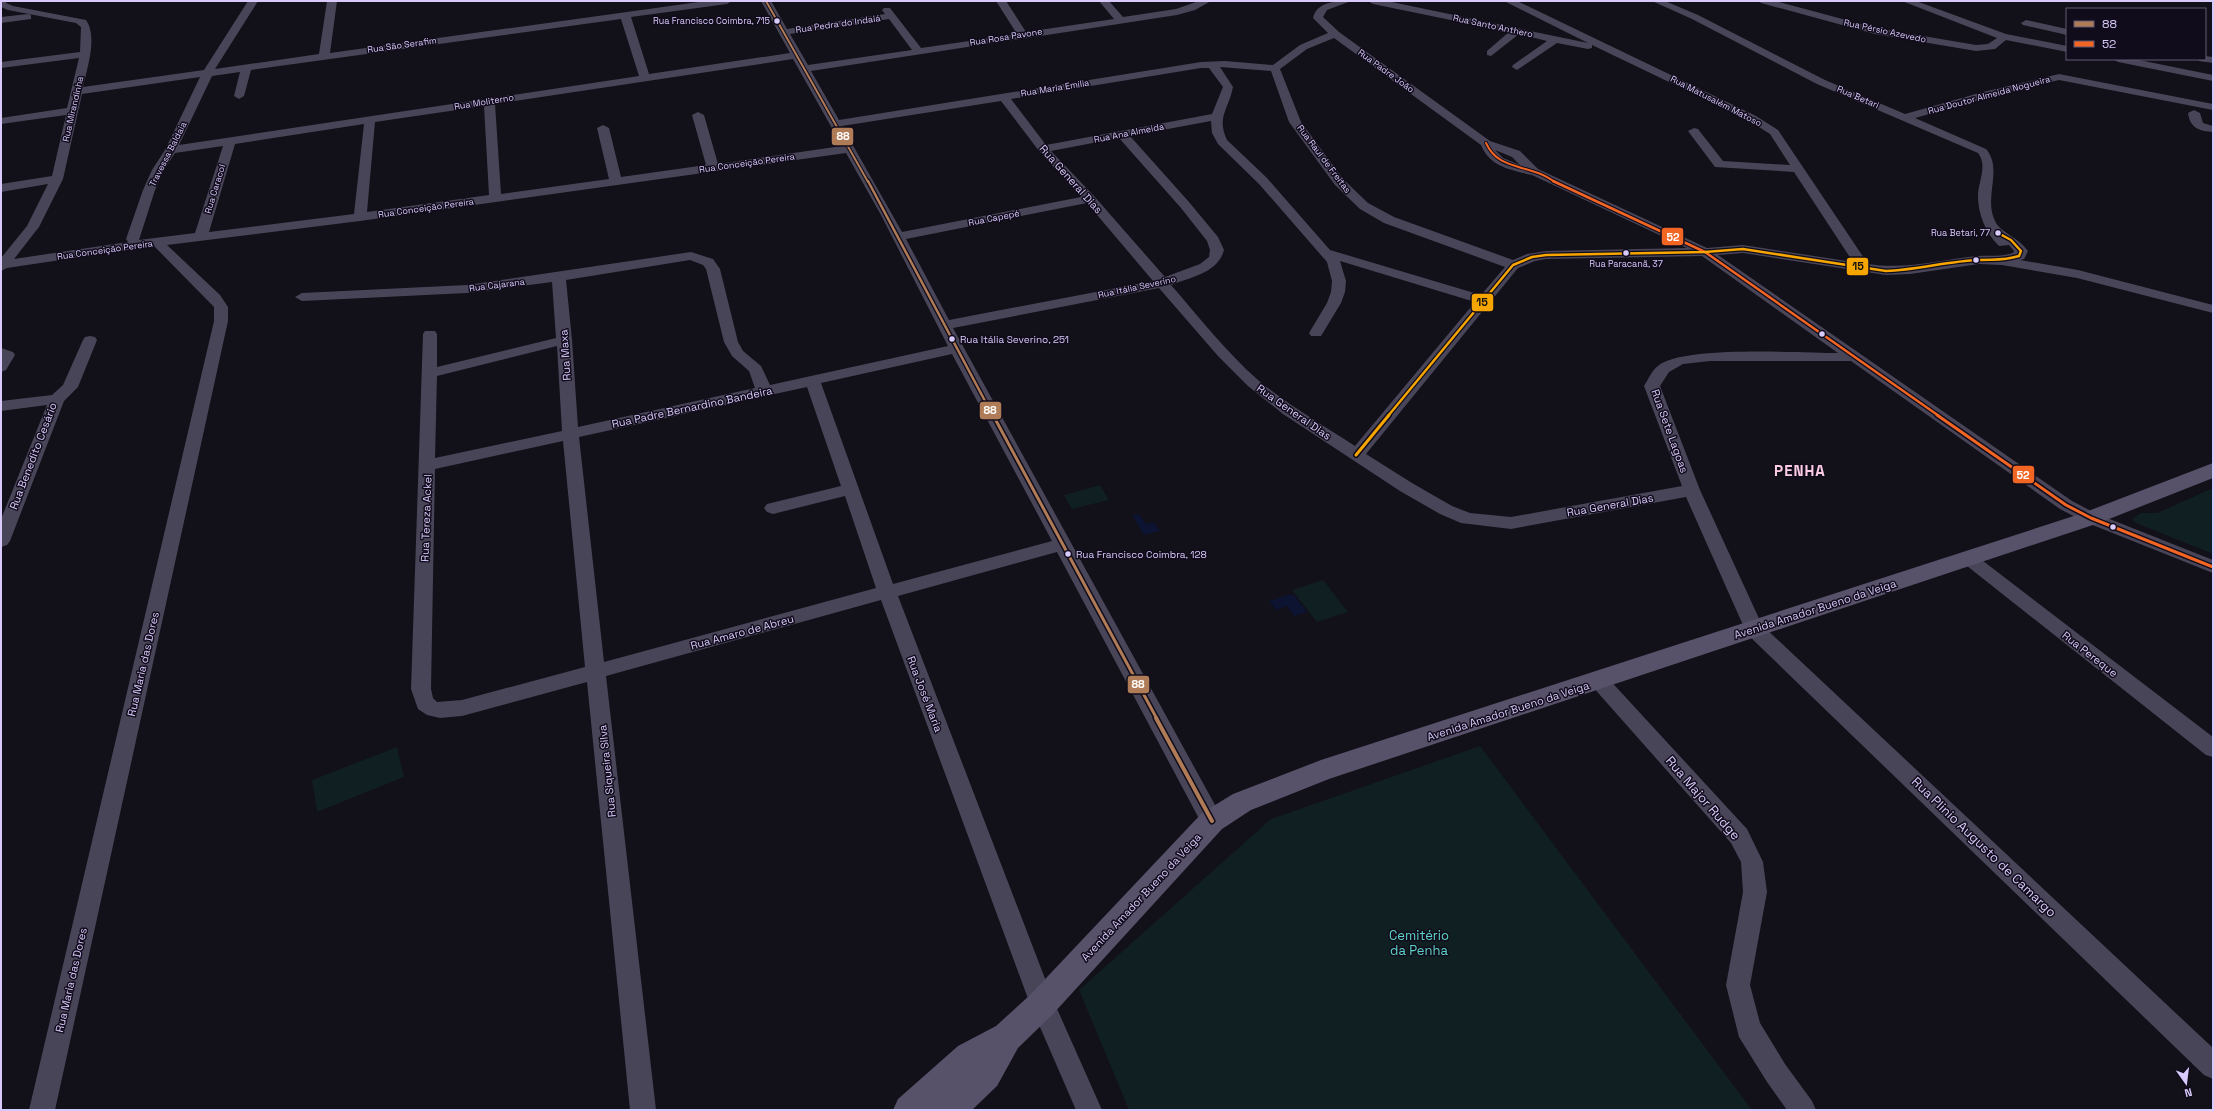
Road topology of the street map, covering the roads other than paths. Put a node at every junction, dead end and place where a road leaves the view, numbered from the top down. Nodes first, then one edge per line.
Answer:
1 (2, 1) edge
2 (253, 1) edge
3 (332, 1) edge
4 (727, 1) edge
5 (766, 1) edge
6 (1001, 1) edge
7 (1104, 1) edge
8 (1206, 1) edge
9 (1346, 1) edge
10 (1373, 1) edge
11 (1509, 1) edge
12 (1657, 1) edge
13 (1764, 1) edge
14 (1907, 1) edge
15 (47, 14) junction
16 (625, 15) junction
17 (1, 20) edge
18 (1120, 20) junction
19 (2026, 23) dead end
20 (1518, 30) junction
21 (784, 32) junction
22 (2066, 32) edge
23 (1335, 34) junction
24 (1022, 35) junction
25 (2004, 37) junction
26 (1556, 39) junction
27 (2066, 49) edge
28 (918, 51) junction
29 (1613, 51) junction
30 (1491, 53) dead end
31 (85, 54) junction
32 (797, 55) junction
33 (324, 56) junction
34 (2123, 60) edge
35 (1212, 64) junction
36 (1, 65) edge
37 (246, 67) junction
38 (1517, 67) dead end
39 (1275, 68) junction
40 (805, 69) junction
41 (208, 72) junction
42 (645, 78) junction
43 (2213, 78) edge
44 (77, 91) junction
45 (239, 96) dead end
46 (1004, 96) junction
47 (489, 102) junction
48 (2213, 107) edge
49 (73, 111) junction
50 (2194, 113) dead end
51 (698, 115) dead end
52 (1215, 117) junction
53 (1907, 117) junction
54 (370, 120) junction
55 (1, 121) edge
56 (835, 124) junction
57 (603, 128) dead end
58 (2213, 129) edge
59 (1694, 131) dead end
60 (1122, 134) junction
61 (230, 141) junction
62 (849, 149) junction
63 (1043, 149) junction
64 (171, 150) junction
65 (713, 168) junction
66 (1799, 169) junction
67 (57, 179) junction
68 (616, 182) junction
69 (1, 188) edge
70 (495, 198) junction
71 (1090, 199) junction
72 (360, 217) junction
73 (1998, 233) junction
74 (200, 236) junction
75 (898, 237) junction
76 (134, 239) dead end
77 (158, 242) junction
78 (1704, 252) junction
79 (1328, 253) junction
80 (2021, 253) junction
81 (1979, 260) junction
82 (2002, 261) junction
83 (1513, 265) junction
84 (2, 266) edge
85 (1864, 269) junction
86 (2078, 274) junction
87 (559, 277) junction
88 (1163, 283) junction
89 (302, 297) dead end
90 (1482, 300) junction
91 (2213, 309) edge
92 (944, 325) junction
93 (1316, 333) dead end
94 (430, 334) dead end
95 (90, 340) dead end
96 (565, 340) junction
97 (957, 349) junction
98 (1, 352) edge
99 (1855, 357) junction
100 (1, 367) edge
101 (429, 372) junction
102 (813, 382) junction
103 (764, 391) junction
104 (57, 399) junction
105 (1, 406) edge
106 (570, 433) junction
107 (1356, 455) junction
108 (428, 465) junction
109 (2213, 470) edge
110 (850, 489) junction
111 (1692, 490) junction
112 (774, 508) dead end
113 (2091, 518) junction
114 (1, 541) edge
115 (1063, 544) junction
116 (1968, 558) junction
117 (2213, 567) edge
118 (887, 592) junction
119 (1754, 629) junction
120 (597, 671) junction
121 (1599, 682) junction
122 (422, 702) joint
123 (2213, 749) edge
124 (1212, 821) junction
125 (1042, 1004) junction
126 (1007, 1037) junction
127 (2213, 1066) edge
128 (42, 1110) edge
129 (644, 1110) edge
130 (909, 1110) edge
131 (948, 1110) edge
132 (1089, 1110) edge
133 (1802, 1110) edge

1 - 15 street, Rua Mirandinha
2 - 41 street, Travessa Baldaia
3 - 33 street
4 - 16 street, Rua São Serafim
5 - 21 street
6 - 24 street
7 - 18 street
8 - 18 street, Rua Rosa Pavone
9 - 23 street, Rua Padre João
10 - 20 street, Rua Santo Anthero
11 - 29 street, Rua Matusalém Matoso
12 - 53 street, Rua Betari
13 - 25 street, Rua Pérsio Azevedo
14 - 25 street
15 - 17 street
15 - 31 street, Rua Mirandinha
16 - 33 street, Rua São Serafim
16 - 42 street
18 - 24 street, Rua Rosa Pavone
19 - 22 street
20 - 26 street, Rua Santo Anthero
20 - 30 street
21 - 28 street, Rua Pedra do Indaiá
21 - 32 street
23 - 39 street
23 - 78 street, Rua Padre João
24 - 28 street, Rua Rosa Pavone
25 - 27 street
26 - 29 street, Rua Santo Anthero
26 - 38 street
28 - 40 street, Rua Rosa Pavone
29 - 66 street, Rua Matusalém Matoso
31 - 36 street
31 - 44 street, Rua Mirandinha
32 - 40 street
32 - 42 street, Rua Moliterno
33 - 37 street, Rua São Serafim
34 - 43 street
35 - 39 street, Rua Maria Emília
35 - 46 street, Rua Maria Emília
35 - 52 street
37 - 41 street, Rua São Serafim
37 - 45 street
39 - 83 street, Rua Raul de Freitas
40 - 56 street
41 - 44 street, Rua São Serafim
41 - 64 street, Travessa Baldaia
42 - 47 street, Rua Moliterno
44 - 49 street, Rua Mirandinha
46 - 56 street, Rua Maria Emília
46 - 63 street, Rua General Dias
47 - 54 street, Rua Moliterno
47 - 70 street
48 - 53 street, Rua Doutor Almeida Nogueira
49 - 55 street
49 - 67 street, Rua Mirandinha
50 - 58 street
51 - 65 street
52 - 60 street, Rua Ana Almeida
52 - 79 street
53 - 73 street, Rua Betari
54 - 61 street, Rua Moliterno
54 - 72 street
56 - 62 street
57 - 68 street
59 - 66 street
60 - 63 street, Rua Ana Almeida
60 - 88 street, Rua Itália Severino
61 - 64 street, Rua Moliterno
61 - 74 street, Rua Caracol
62 - 65 street, Rua Conceição Pereira
62 - 75 street
63 - 71 street, Rua General Dias
64 - 76 street, Travessa Baldaia
65 - 68 street, Rua Conceição Pereira
66 - 85 street, Rua Matusalém Matoso
67 - 69 street
67 - 84 street, Rua Mirandinha
68 - 70 street, Rua Conceição Pereira
70 - 72 street, Rua Conceição Pereira
71 - 75 street, Rua Capepé
71 - 88 street, Rua General Dias
72 - 74 street, Rua Conceição Pereira
73 - 80 street, Rua Betari
73 - 81 street, Rua Betari
74 - 77 street, Rua Conceição Pereira
75 - 92 street
77 - 84 street, Rua Conceição Pereira
77 - 128 street, Rua Maria das Dores
78 - 83 street
78 - 85 street
78 - 99 street, Rua Padre João
79 - 90 street
79 - 93 street
80 - 82 street
80 - 86 street
81 - 82 street
81 - 85 street
82 - 86 street
83 - 90 street
86 - 91 street
87 - 89 street, Rua Cajarana
87 - 96 street, Rua Maxa
87 - 103 street, Rua Cajarana
88 - 92 street, Rua Itália Severino
88 - 107 street, Rua General Dias
90 - 107 street
92 - 97 street
94 - 101 street, Rua Tereza Ackel
95 - 104 street
96 - 101 street
96 - 106 street, Rua Maxa
97 - 102 street, Rua Padre Bernardino Bandeira
97 - 115 street
98 - 100 street
99 - 111 street, Rua Sete Lagoas
99 - 113 street, Rua Padre João
101 - 108 street, Rua Tereza Ackel
102 - 103 street, Rua Padre Bernardino Bandeira
102 - 110 street, Rua José Maria
103 - 106 street, Rua Padre Bernardino Bandeira
104 - 105 street, Rua Benedito Cesário
104 - 114 street, Rua Benedito Cesário
106 - 108 street, Rua Padre Bernardino Bandeira
106 - 120 street, Rua Siqueira Silva
107 - 111 street, Rua General Dias
108 - 122 street, Rua Tereza Ackel
109 - 113 main road, Avenida Amador Bueno da Veiga
110 - 112 street
110 - 118 street, Rua José Maria
111 - 119 street, Rua Sete Lagoas
113 - 116 main road, Avenida Amador Bueno da Veiga
113 - 117 street, Rua Padre João
115 - 118 street, Rua Amaro de Abreu
115 - 124 street
116 - 119 main road, Avenida Amador Bueno da Veiga
116 - 123 street, Rua Pereque
118 - 120 street, Rua Amaro de Abreu
118 - 125 street, Rua José Maria
119 - 121 main road, Avenida Amador Bueno da Veiga
119 - 127 street, Rua Plinio Augusto de Camargo
120 - 122 street, Rua Amaro de Abreu
120 - 129 street, Rua Siqueira Silva
121 - 124 main road, Avenida Amador Bueno da Veiga
121 - 133 street, Rua Major Rudge
124 - 125 main road, Avenida Amador Bueno da Veiga
125 - 126 main road, Avenida Amador Bueno da Veiga
125 - 132 street, Rua José Maria
126 - 130 main road, Avenida Amador Bueno da Veiga
126 - 131 main road, Avenida Amador Bueno da Veiga

